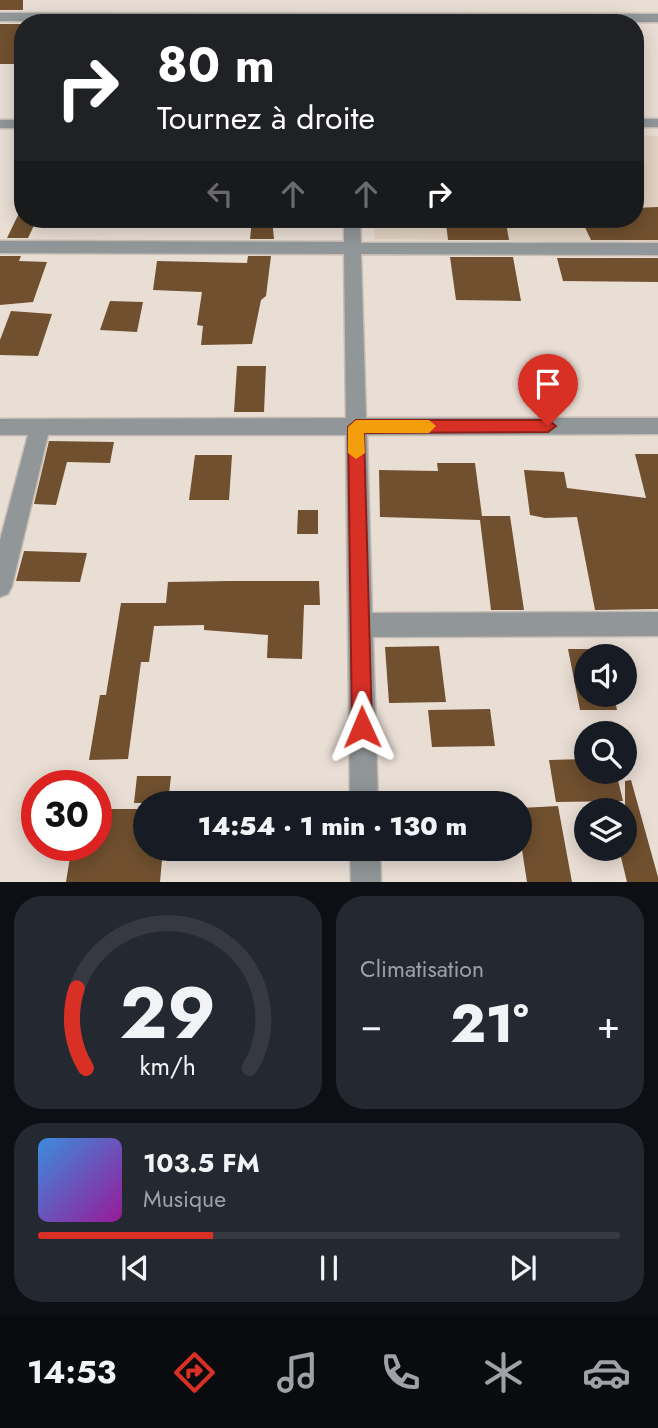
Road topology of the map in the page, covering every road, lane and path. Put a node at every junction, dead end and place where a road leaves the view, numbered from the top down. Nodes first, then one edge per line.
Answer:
1 (352, 228) edge
2 (0, 247) edge
3 (352, 248) junction
4 (658, 249) edge
5 (658, 426) edge
6 (40, 427) junction
7 (356, 427) junction
8 (0, 428) edge
9 (0, 586) edge
10 (658, 624) edge
11 (360, 625) junction
12 (364, 791) edge
13 (365, 861) edge
14 (366, 882) edge

1 - 3 street
2 - 3 street
3 - 4 street
3 - 7 street
5 - 7 street
6 - 7 street
6 - 8 street
6 - 9 street
7 - 11 street
10 - 11 street
11 - 12 street
13 - 14 street

